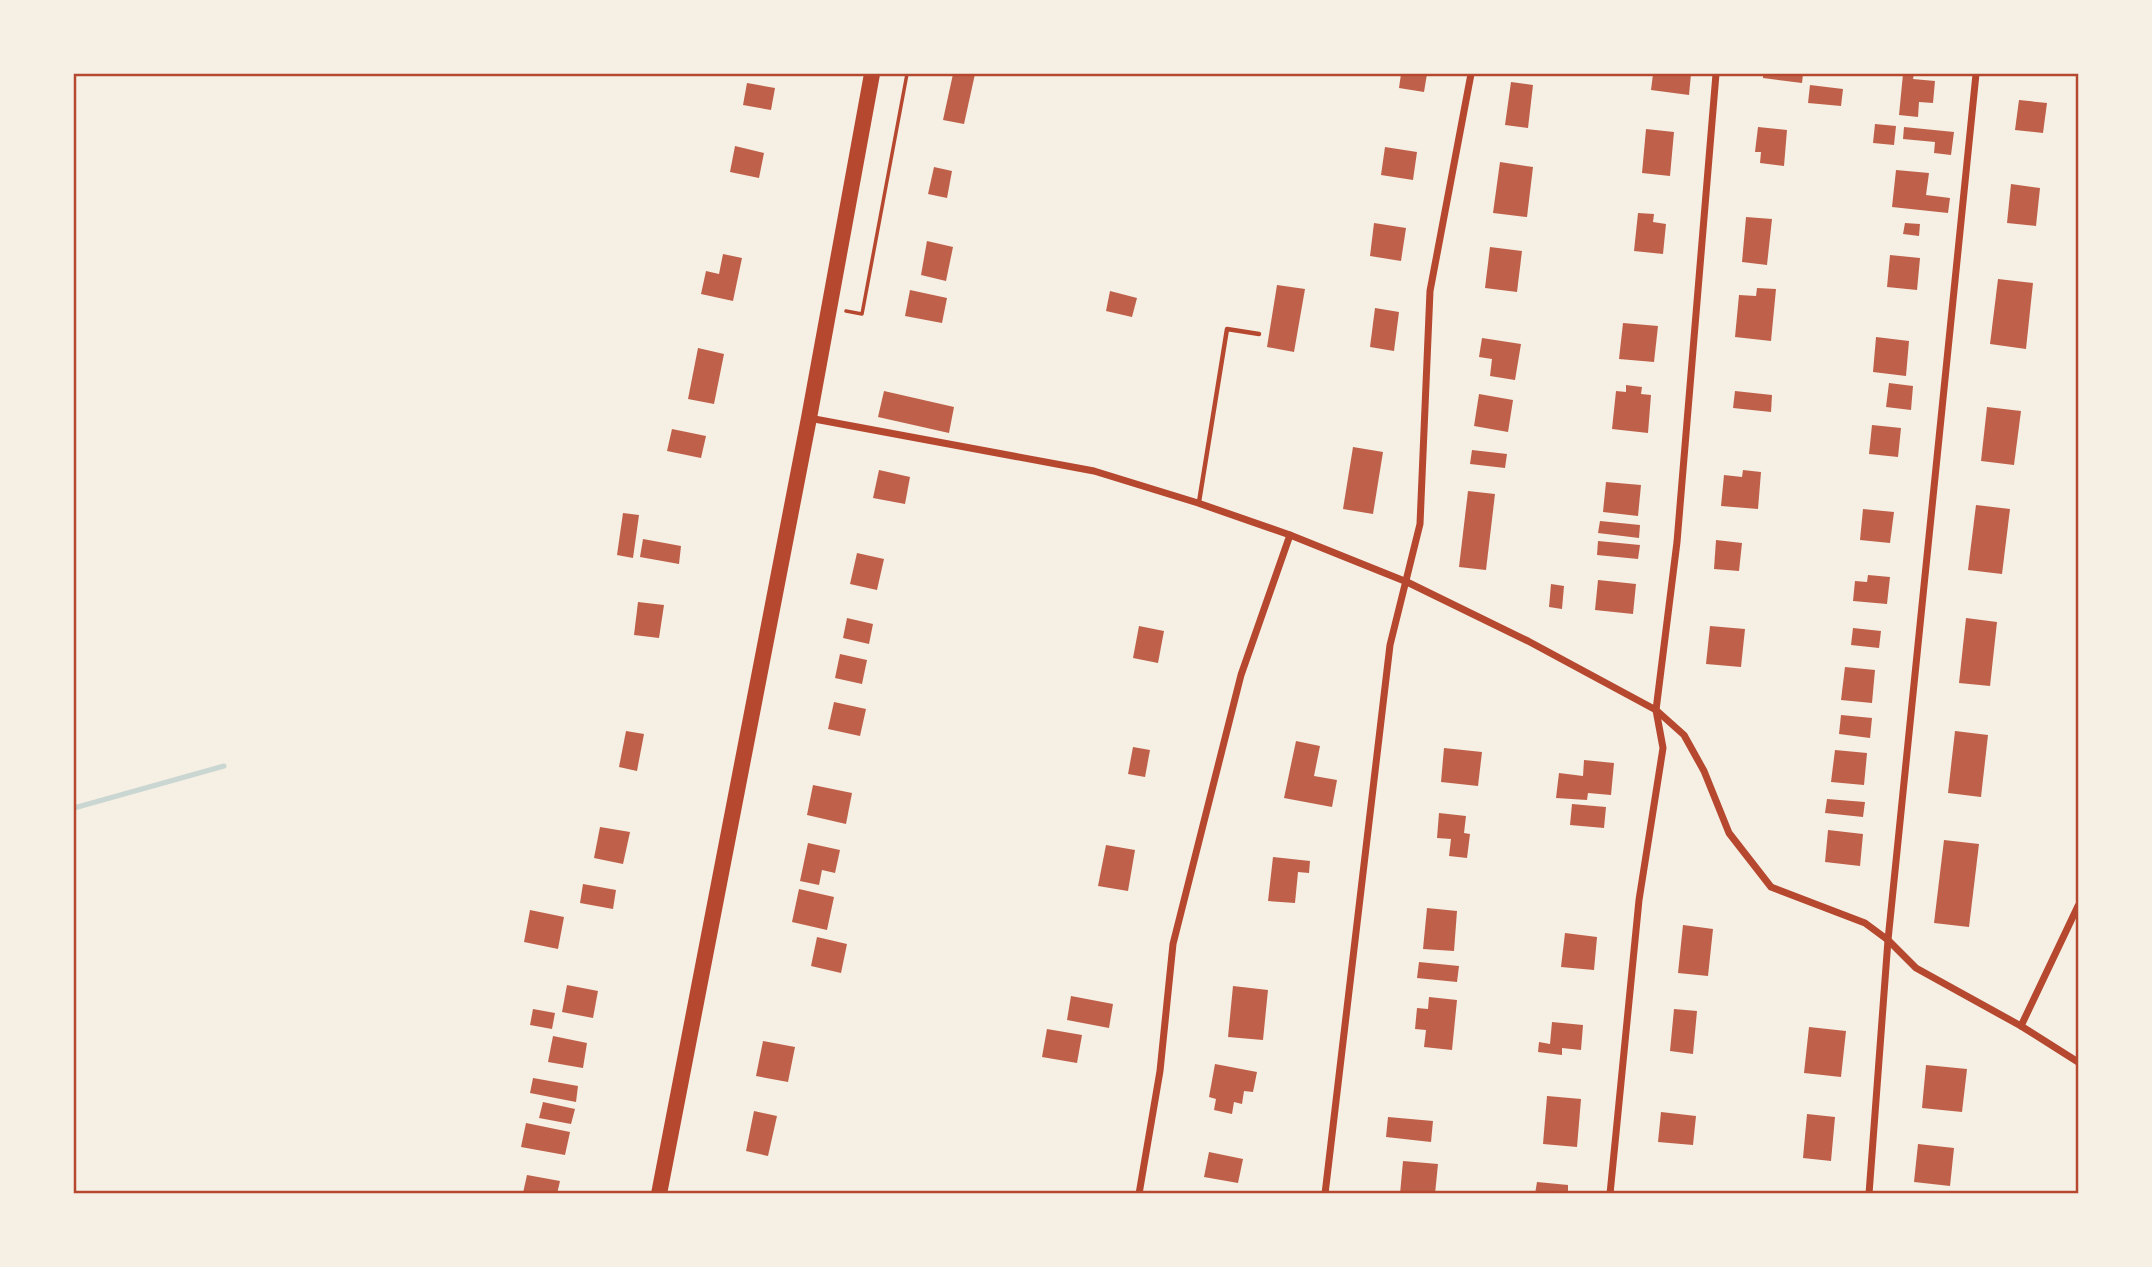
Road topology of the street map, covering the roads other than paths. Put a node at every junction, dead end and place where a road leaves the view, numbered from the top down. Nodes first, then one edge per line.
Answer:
1 (872, 74) edge
2 (1471, 74) edge
3 (1716, 74) edge
4 (1976, 74) edge
5 (1259, 334) dead end
6 (809, 418) junction
7 (1198, 503) junction
8 (1290, 535) junction
9 (1407, 582) junction
10 (1656, 710) junction
11 (2078, 906) edge
12 (1888, 940) junction
13 (2021, 1026) junction
14 (2078, 1062) edge
15 (659, 1194) edge
16 (1139, 1194) edge
17 (1325, 1194) edge
18 (1610, 1194) edge
19 (1869, 1194) edge

1 - 6 main road
2 - 9 street
3 - 10 street
4 - 12 street
5 - 7 lane
6 - 7 street
6 - 15 main road
7 - 8 street
8 - 9 street
8 - 16 street
9 - 10 street
9 - 17 street
10 - 12 street
10 - 18 street
11 - 13 street
12 - 13 street
12 - 19 street
13 - 14 street

